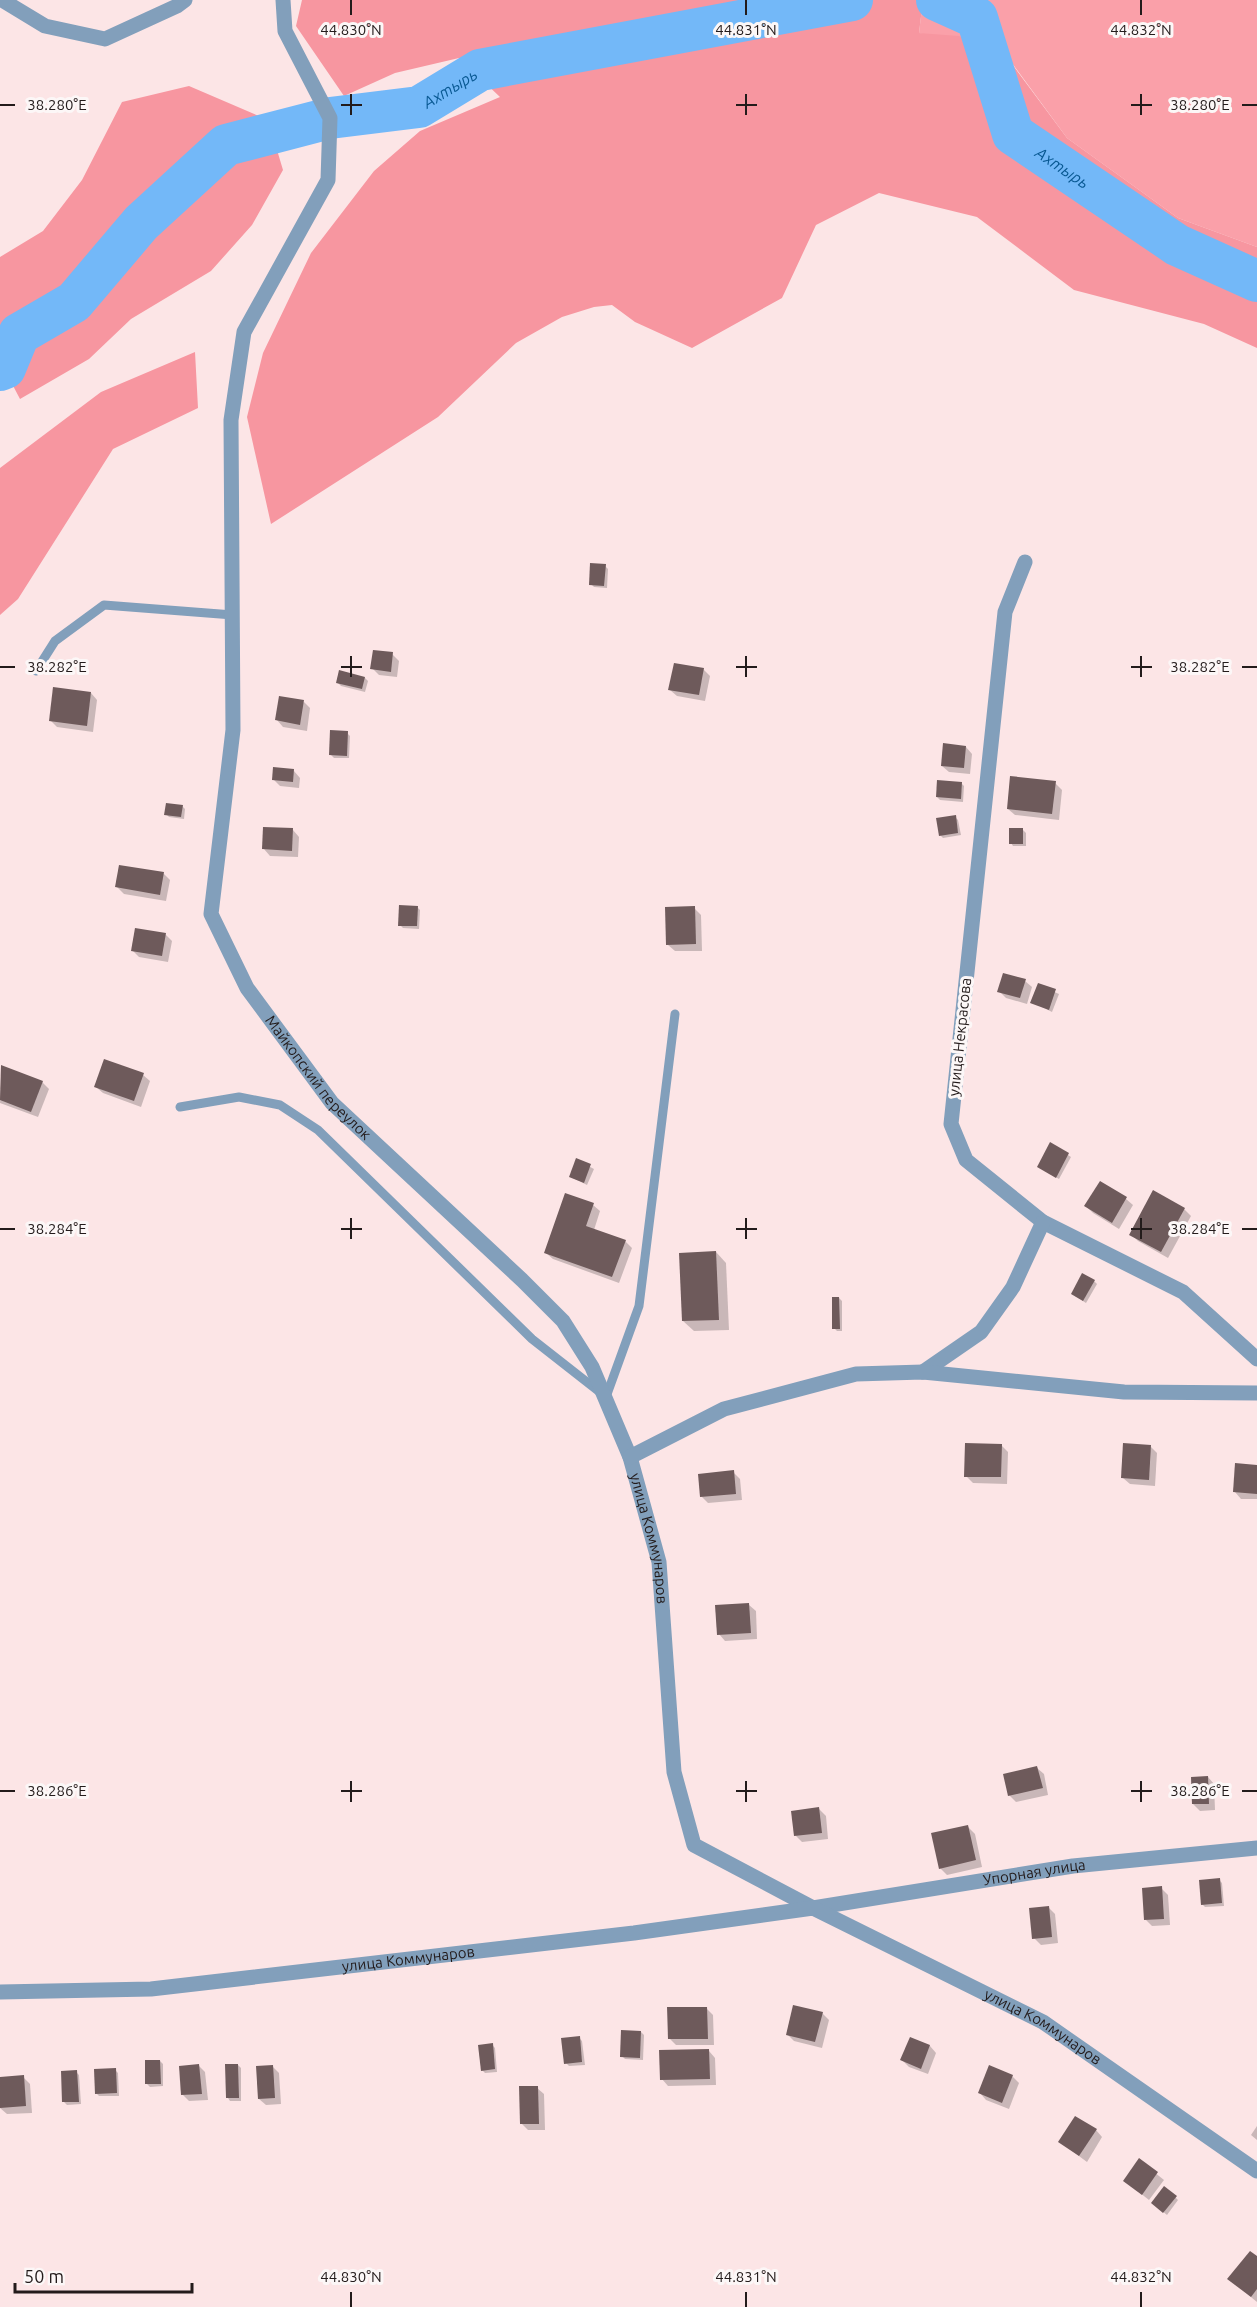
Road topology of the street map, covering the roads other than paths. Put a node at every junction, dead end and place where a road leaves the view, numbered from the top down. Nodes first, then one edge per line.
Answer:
1 (2, 0) edge
2 (185, 0) edge
3 (283, 0) edge
4 (1025, 562) dead end
5 (233, 615) junction
6 (36, 671) dead end
7 (675, 1014) dead end
8 (180, 1107) dead end
9 (1043, 1222) junction
10 (1257, 1359) edge
11 (923, 1372) junction
12 (1257, 1393) edge
13 (606, 1397) junction
14 (630, 1457) junction
15 (1257, 1848) edge
16 (813, 1908) junction
17 (0, 1992) edge
18 (1257, 2171) edge

1 - 2 street
3 - 5 street, Майкопский переулок
4 - 9 street, улица Некрасова
5 - 6 lane
5 - 13 street, Майкопский переулок
7 - 13 lane
8 - 13 lane
9 - 10 street, улица Некрасова
9 - 11 street
11 - 12 street
11 - 14 street
13 - 14 street, Майкопский переулок
14 - 16 street, улица Коммунаров
15 - 16 street, Упорная улица
16 - 17 street, улица Коммунаров
16 - 18 street, улица Коммунаров

